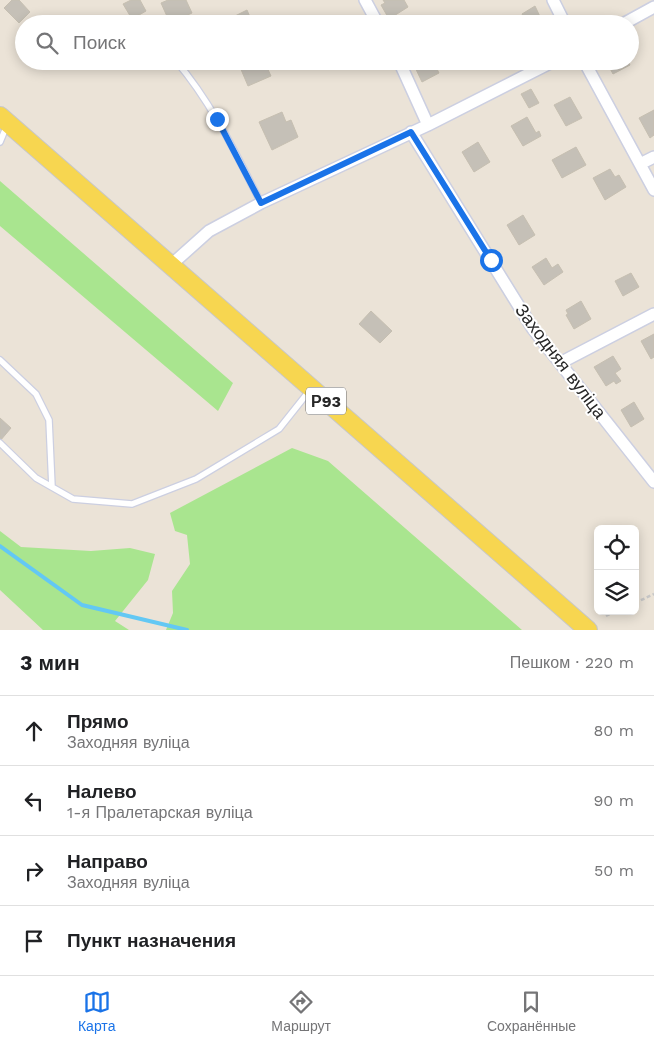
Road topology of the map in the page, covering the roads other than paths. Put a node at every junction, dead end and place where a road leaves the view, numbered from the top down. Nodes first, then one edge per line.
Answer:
1 (365, 0) edge
2 (553, 0) edge
3 (654, 7) edge
4 (373, 15) edge
5 (560, 15) edge
6 (639, 15) edge
7 (184, 70) edge
8 (403, 70) edge
9 (536, 70) edge
10 (589, 70) edge
11 (4, 120) edge
12 (428, 124) junction
13 (411, 132) junction
14 (0, 142) edge
15 (654, 157) edge
16 (640, 164) junction
17 (654, 190) edge
18 (261, 203) junction
19 (170, 265) junction
20 (654, 314) edge
21 (0, 360) edge
22 (560, 363) junction
23 (311, 388) junction
24 (0, 443) edge
25 (654, 482) edge
26 (52, 487) junction
27 (588, 630) edge

1 - 4 street
2 - 5 street
3 - 6 street
7 - 18 lane
8 - 12 street
9 - 12 street
10 - 16 street
11 - 14 lane
11 - 19 main road, Р93
12 - 13 street
13 - 18 street
13 - 22 street, Заходняя вуліца
15 - 16 street
16 - 17 street
18 - 19 street
19 - 23 main road, Р93
20 - 22 street
21 - 26 lane
22 - 25 street, Заходняя вуліца
23 - 26 lane
23 - 27 main road, Р93
24 - 26 lane

